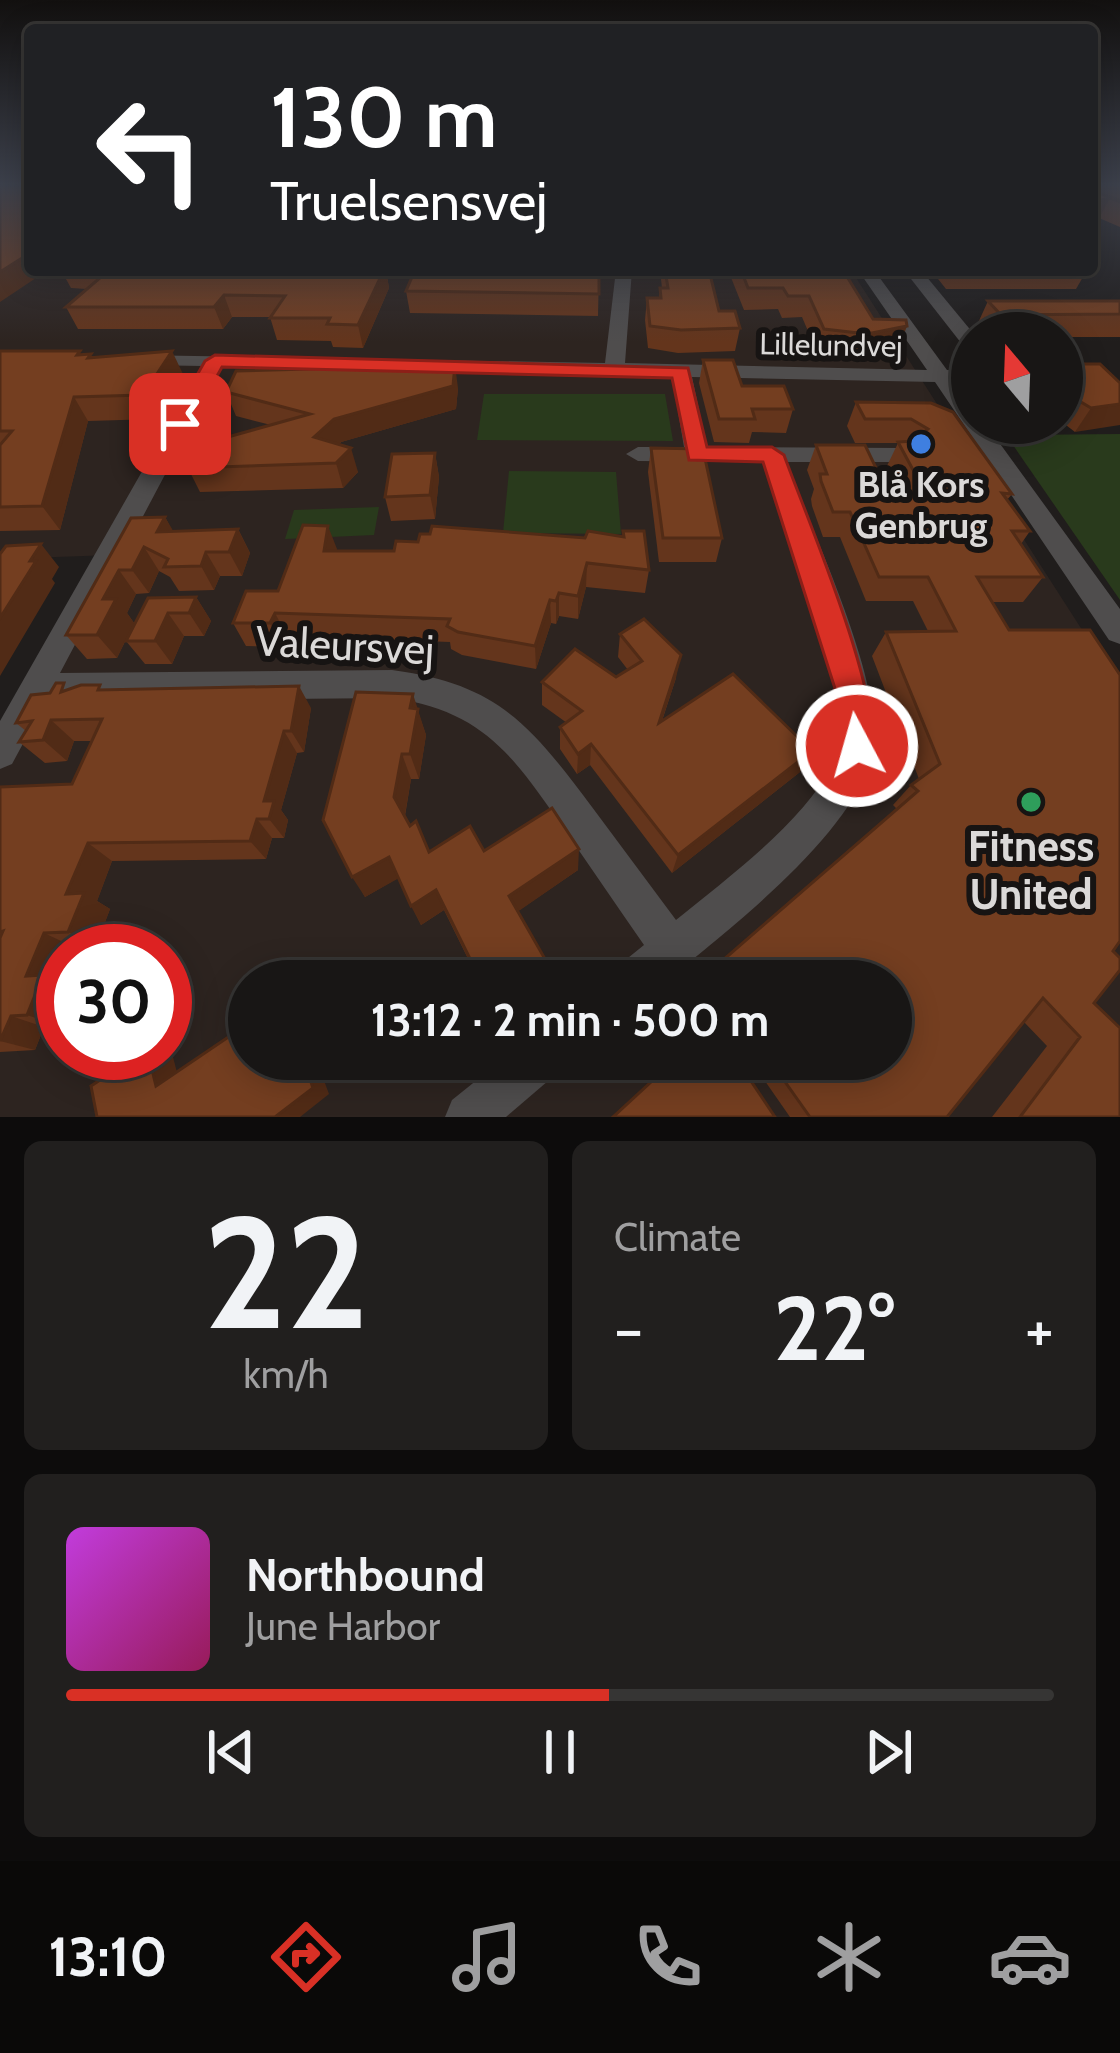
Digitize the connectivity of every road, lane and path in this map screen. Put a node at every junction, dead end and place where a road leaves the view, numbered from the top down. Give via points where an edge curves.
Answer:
1 (623, 276) edge
2 (871, 276) edge
3 (917, 276) edge
4 (951, 318) edge
5 (122, 358) edge
6 (215, 361) junction
7 (614, 370) junction
8 (681, 372) junction
9 (941, 376) junction
10 (951, 376) edge
11 (951, 390) edge
12 (988, 444) edge
13 (638, 454) dead end
14 (697, 454) junction
15 (772, 455) junction
16 (900, 455) edge
17 (1120, 632) edge
18 (37, 687) junction
19 (0, 753) edge
20 (672, 950) junction
21 (659, 960) edge
22 (514, 1080) edge
23 (469, 1117) edge

1 - 7 street
2 - 9 street
3 - 4 street
5 - 6 street, Lillelundvej
6 - 7 street, Lillelundvej
6 - 18 street
7 - 8 street, Lillelundvej
8 - 9 street, Lillelundvej
8 - 14 street
9 - 10 street, Lillelundvej
9 - 11 street
12 - 17 street
13 - 14 street
14 - 15 street
15 - 16 street
15 - 20 street via 854,698 857,746 840,791 808,828
18 - 19 street
18 - 20 street, Valeursvej via 392,683 467,700 528,749
20 - 21 street
22 - 23 street

